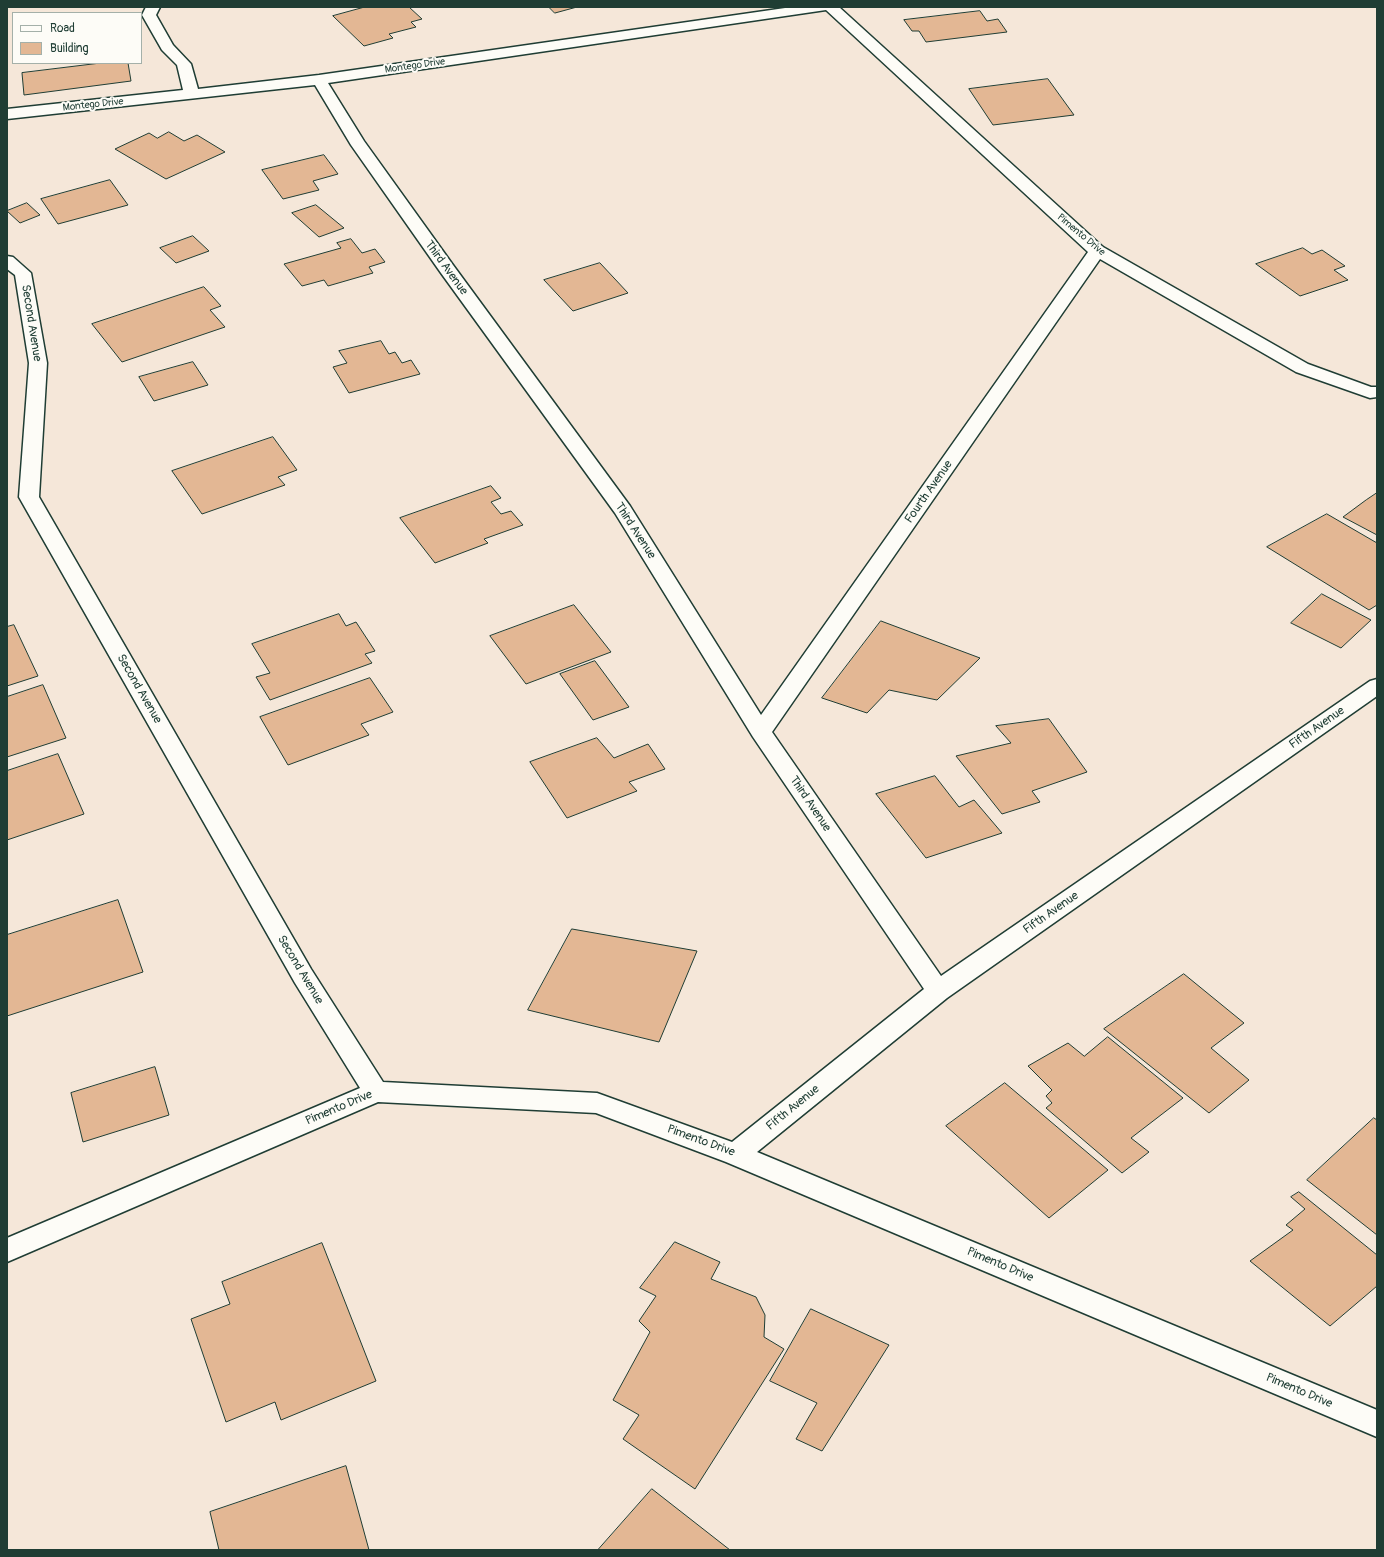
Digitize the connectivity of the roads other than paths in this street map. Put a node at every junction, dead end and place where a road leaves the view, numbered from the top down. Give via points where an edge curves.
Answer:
1 (153, 7) edge
2 (822, 7) edge
3 (831, 7) edge
4 (318, 80) junction
5 (192, 94) junction
6 (7, 114) edge
7 (1097, 251) junction
8 (7, 261) edge
9 (1377, 392) edge
10 (1377, 686) edge
11 (761, 732) junction
12 (938, 991) junction
13 (376, 1092) junction
14 (736, 1154) junction
15 (7, 1250) edge
16 (1377, 1424) edge

1 - 5 street via 149,15 167,46 184,64
2 - 4 street, Montego Drive
3 - 7 street, Pimento Drive
4 - 5 street, Montego Drive
4 - 11 street, Third Avenue via 361,149 623,510
5 - 6 street, Montego Drive
7 - 9 street, Pimento Drive via 1302,368 1370,393
7 - 11 street, Fourth Avenue
8 - 13 street, Second Avenue via 23,273 38,363 30,497 303,976
10 - 12 street, Fifth Avenue
11 - 12 street, Third Avenue
12 - 14 street, Fifth Avenue
13 - 14 street, Pimento Drive via 596,1103
13 - 15 street, Pimento Drive
14 - 16 street, Pimento Drive

